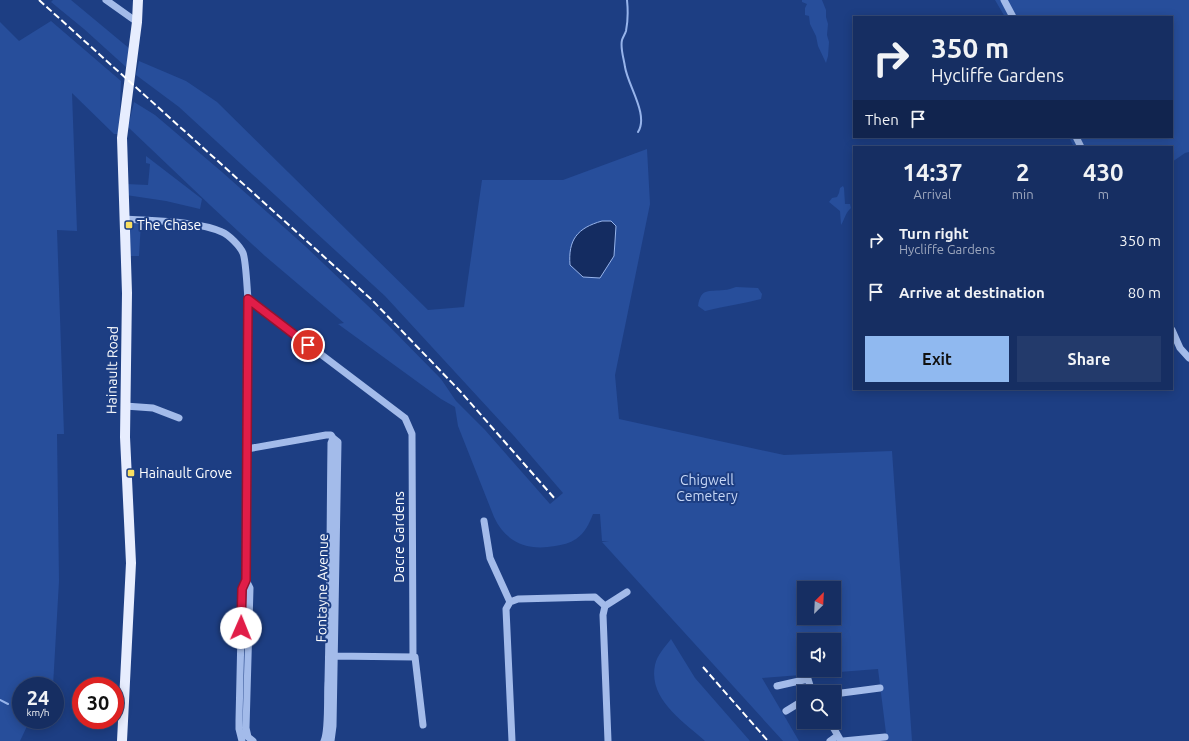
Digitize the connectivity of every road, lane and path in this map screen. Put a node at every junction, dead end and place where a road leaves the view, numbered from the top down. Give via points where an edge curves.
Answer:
1 (106, 0) edge
2 (138, 0) edge
3 (1004, 0) edge
4 (1012, 16) edge
5 (137, 22) junction
6 (125, 219) junction
7 (248, 299) junction
8 (1173, 332) edge
9 (1189, 358) edge
10 (125, 406) junction
11 (178, 418) dead end
12 (247, 449) junction
13 (484, 521) dead end
14 (627, 592) dead end
15 (510, 602) junction
16 (605, 606) junction
17 (331, 656) junction
18 (414, 657) junction
19 (808, 679) joint
20 (810, 685) edge
21 (777, 686) dead end
22 (880, 688) dead end
23 (841, 693) edge
24 (797, 704) edge
25 (786, 711) dead end
26 (242, 720) junction
27 (330, 725) junction
28 (423, 725) dead end
29 (834, 729) edge
30 (886, 737) dead end
31 (840, 739) edge
32 (122, 741) edge
33 (242, 741) edge
34 (253, 741) edge
35 (324, 741) edge
36 (331, 741) edge
37 (512, 741) edge
38 (608, 741) edge
39 (830, 741) edge

1 - 5 street
2 - 5 main road, Hainault Road
3 - 4 street
5 - 6 main road, Hainault Road via 122,138
6 - 7 street via 201,226 222,232 234,241 243,254
6 - 10 main road, Hainault Road
7 - 12 street
7 - 18 street, Dacre Gardens via 404,418 412,434
8 - 9 street via 1180,348
10 - 11 street via 153,408
10 - 32 main road, Hainault Road via 131,563
12 - 17 street, Fontayne Avenue via 326,435 331,435 334,441
12 - 26 street via 246,580 250,588
13 - 15 street via 490,558
14 - 16 street
15 - 16 street via 518,599 595,597
15 - 37 street via 506,609
16 - 38 street via 602,614
17 - 18 street
17 - 27 street, Fontayne Avenue
18 - 28 street, Dacre Gardens
19 - 20 street
19 - 21 street
22 - 23 street
24 - 25 street
26 - 33 street via 239,729
26 - 34 street via 248,737
27 - 35 street, Fontayne Avenue
27 - 36 street, Fontayne Avenue
29 - 31 street
30 - 31 street
31 - 39 street

